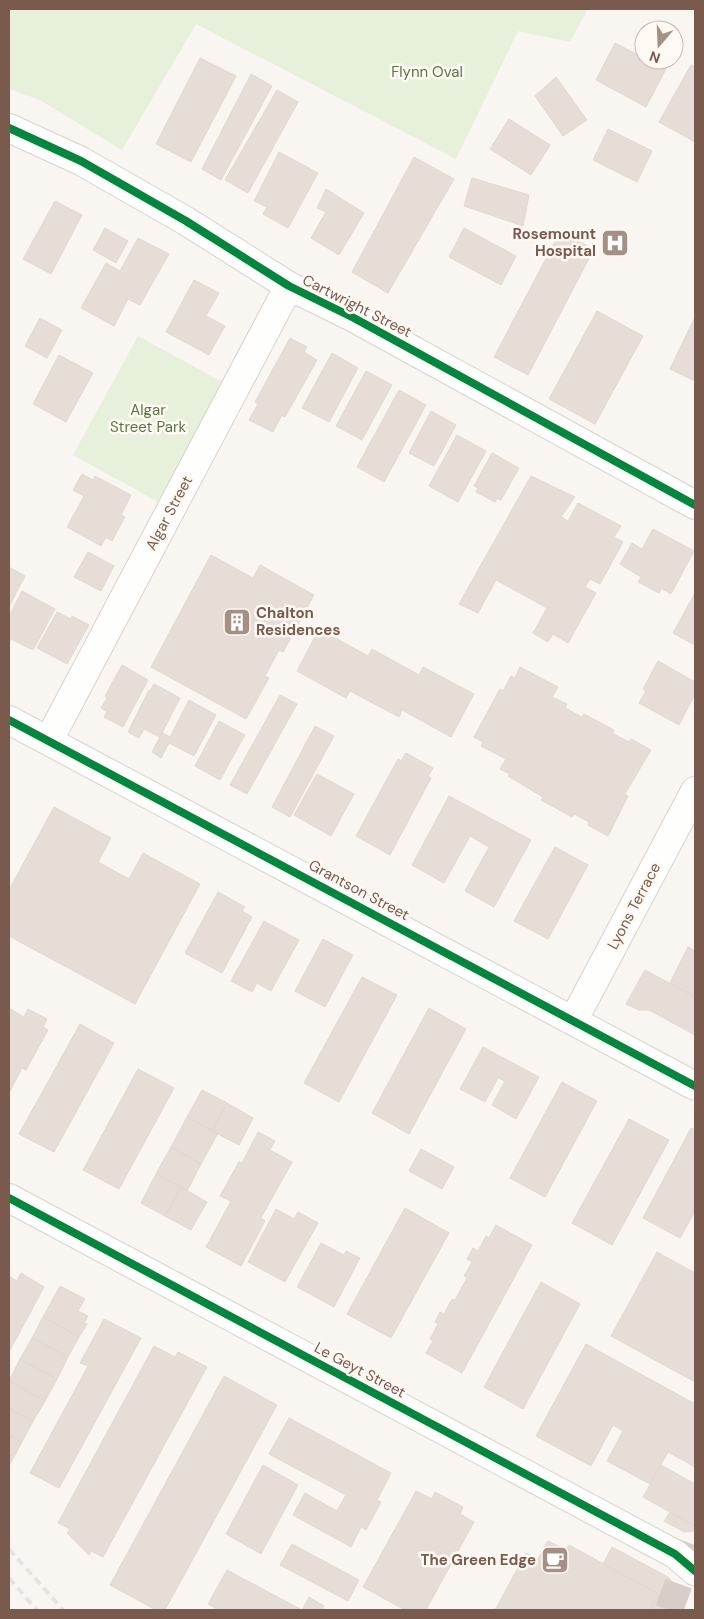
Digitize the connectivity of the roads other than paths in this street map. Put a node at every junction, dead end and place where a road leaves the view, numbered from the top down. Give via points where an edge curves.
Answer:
1 (9, 128) edge
2 (289, 286) junction
3 (695, 505) edge
4 (9, 720) edge
5 (49, 740) junction
6 (695, 791) edge
7 (573, 1021) junction
8 (695, 1086) edge
9 (9, 1198) edge
10 (695, 1571) edge

1 - 2 street, Cartwright Street via 97,170
2 - 3 street, Cartwright Street via 354,318
2 - 5 street, Algar Street
4 - 5 street, Grantson Street
5 - 7 street, Grantson Street
6 - 7 street, Lyons Terrace
7 - 8 street, Grantson Street
9 - 10 street, Le Geyt Street via 675,1554

